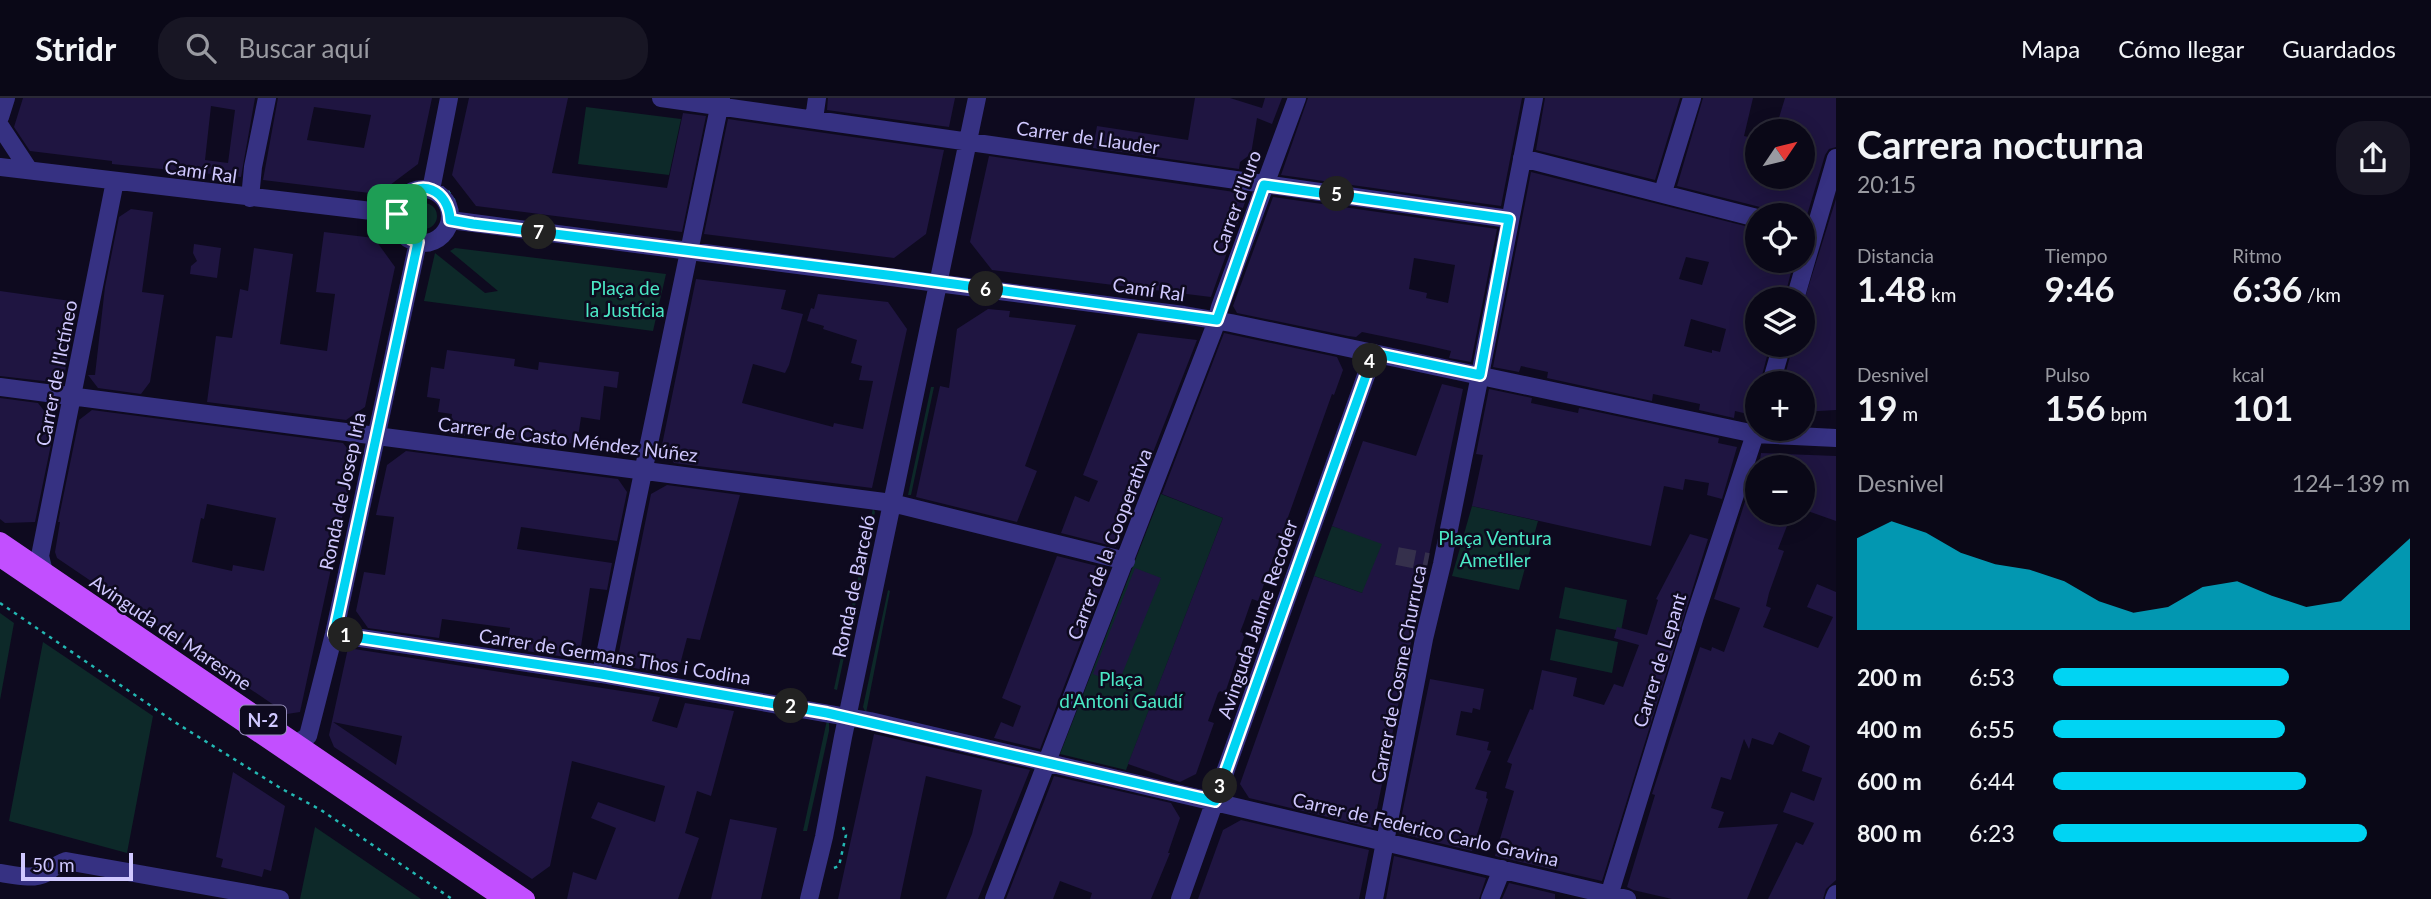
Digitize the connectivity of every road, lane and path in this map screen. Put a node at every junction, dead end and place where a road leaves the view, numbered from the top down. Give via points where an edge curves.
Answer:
1 (6, 98) edge
2 (267, 98) edge
3 (449, 98) edge
4 (661, 98) edge
5 (817, 98) edge
6 (977, 98) edge
7 (1297, 98) edge
8 (1534, 98) edge
9 (1692, 98) edge
10 (720, 102) edge
11 (0, 117) edge
12 (814, 119) junction
13 (0, 126) edge
14 (968, 142) junction
15 (1522, 158) junction
16 (1836, 158) edge
17 (0, 167) edge
18 (29, 170) junction
19 (115, 181) junction
20 (1264, 185) junction
21 (431, 186) junction
22 (1662, 192) junction
23 (250, 198) junction
24 (394, 208) junction
25 (454, 214) junction
26 (1815, 214) edge
27 (1745, 215) edge
28 (1509, 219) junction
29 (418, 242) junction
30 (689, 252) junction
31 (938, 282) junction
32 (1217, 320) junction
33 (1374, 353) junction
34 (1480, 375) junction
35 (0, 387) edge
36 (74, 396) junction
37 (1745, 429) edge
38 (375, 435) junction
39 (1815, 436) edge
40 (1836, 438) edge
41 (1753, 441) edge
42 (645, 470) junction
43 (892, 503) junction
44 (0, 541) edge
45 (0, 558) edge
46 (1126, 561) junction
47 (44, 572) junction
48 (0, 603) edge
49 (334, 634) junction
50 (601, 674) junction
51 (847, 716) junction
52 (297, 743) junction
53 (1046, 764) junction
54 (1215, 801) junction
55 (1386, 842) junction
56 (1502, 869) junction
57 (0, 873) edge
58 (1615, 898) edge
59 (280, 899) edge
60 (452, 899) edge
61 (503, 899) edge
62 (526, 899) edge
63 (809, 899) edge
64 (994, 899) edge
65 (1180, 899) edge
66 (1374, 899) edge
67 (1490, 899) edge

1 - 11 street
2 - 23 street
3 - 21 street
4 - 10 street, Carrer de Llauder
5 - 12 street
6 - 14 street, Ronda de Barceló
7 - 20 street, Carrer d'Iluro
8 - 15 street, Carrer de Cosme Churruca
9 - 22 street
10 - 12 street, Carrer de Llauder
10 - 30 street
12 - 14 street, Carrer de Llauder
13 - 18 street
14 - 20 street, Carrer de Llauder
14 - 31 street, Ronda de Barceló
15 - 22 street
15 - 28 street, Carrer de Cosme Churruca
16 - 26 street
17 - 18 street, Camí Ral
18 - 19 street, Camí Ral
19 - 23 street, Camí Ral
19 - 36 street, Carrer de l'Ictíneo
20 - 28 street, Carrer de Llauder
20 - 32 street, Carrer d'Iluro
21 - 24 street via 408,193
21 - 24 path via 409,187
21 - 25 street
21 - 25 path via 452,196
22 - 27 street
23 - 24 street, Camí Ral
24 - 29 street via 402,232
25 - 29 street via 439,238
25 - 30 street, Camí Ral
28 - 34 street, Carrer de Cosme Churruca
29 - 38 street, Ronda de Josep Irla
30 - 31 street, Camí Ral
30 - 42 street
31 - 32 street, Camí Ral
31 - 43 street, Ronda de Barceló
32 - 33 street, Camí Ral
32 - 46 street, Carrer de la Cooperativa
33 - 34 street, Camí Ral
33 - 54 street, Avinguda Jaume Recoder
34 - 37 street, Camí Ral
34 - 55 street, Carrer de Cosme Churruca via 1435,563
35 - 36 street, Carrer de Casto Méndez Núñez
36 - 38 street, Carrer de Casto Méndez Núñez
36 - 47 street, Carrer de l'Ictíneo via 40,556
38 - 42 street, Carrer de Casto Méndez Núñez
38 - 49 street, Ronda de Josep Irla
39 - 40 street, Camí Ral
41 - 58 street, Carrer de Lepant via 1695,616
42 - 43 street, Carrer de Casto Méndez Núñez
42 - 50 street
43 - 46 street, Carrer de Casto Méndez Núñez
43 - 51 street, Ronda de Barceló
44 - 47 main road, Avinguda del Maresme / N-2
45 - 61 main road, Avinguda del Maresme / N-2
46 - 53 street, Carrer de la Cooperativa
47 - 52 main road, Avinguda del Maresme / N-2
48 - 60 path via 173,721 321,810
49 - 50 street, Carrer de Germans Thos i Codina
49 - 52 street, Ronda de Josep Irla via 308,736
50 - 51 street, Carrer de Germans Thos i Codina
51 - 53 street, Carrer de Germans Thos i Codina
51 - 63 street, Ronda de Barceló
52 - 62 main road, Avinguda del Maresme / N-2
53 - 54 street, Carrer de Germans Thos i Codina
53 - 64 street, Carrer de la Cooperativa
54 - 55 street, Carrer de Federico Carlo Gravina
54 - 65 street, Avinguda Jaume Recoder
55 - 56 street, Carrer de Federico Carlo Gravina
55 - 66 street, Carrer de Cosme Churruca
56 - 58 street, Carrer de Federico Carlo Gravina
56 - 67 street
57 - 59 street via 44,874 66,861

